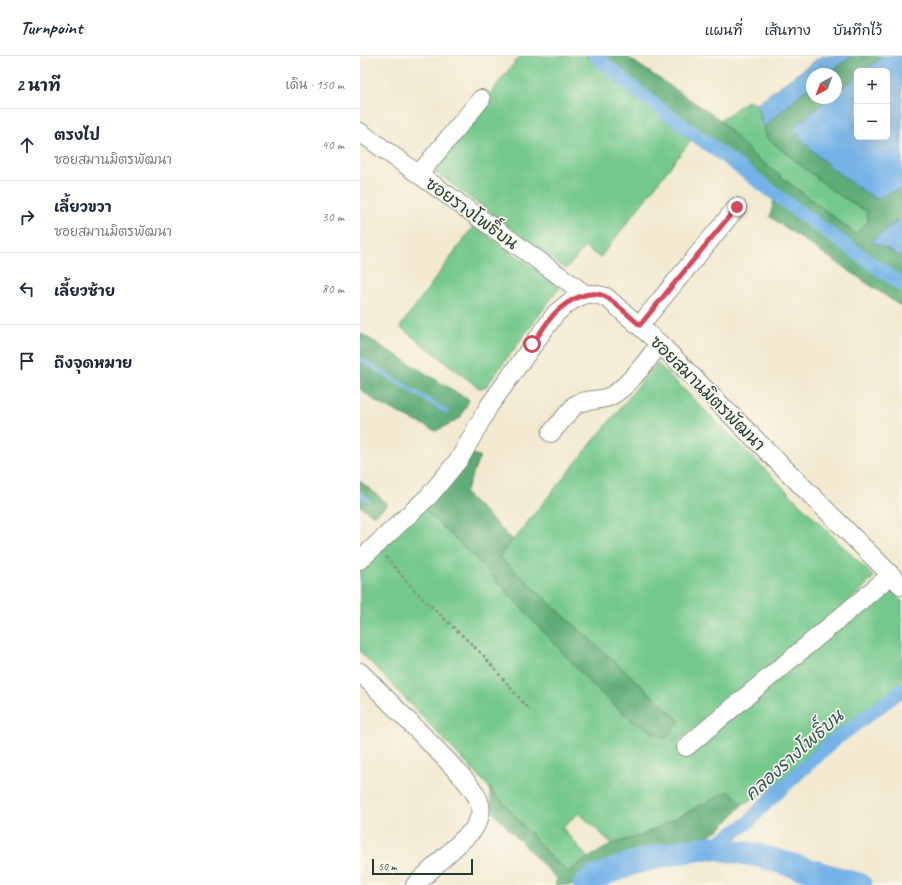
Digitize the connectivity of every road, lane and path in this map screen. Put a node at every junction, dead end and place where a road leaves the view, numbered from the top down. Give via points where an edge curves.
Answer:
1 (480, 99) dead end
2 (360, 132) edge
3 (418, 174) junction
4 (737, 207) dead end
5 (585, 294) junction
6 (640, 325) junction
7 (660, 344) junction
8 (551, 433) dead end
9 (376, 545) junction
10 (360, 560) edge
11 (897, 581) edge
12 (360, 672) edge
13 (530, 711) dead end
14 (686, 747) dead end
15 (415, 885) edge

1 - 3 street
2 - 3 street, ซอยรางโพธิ์บน
3 - 5 street, ซอยรางโพธิ์บน
4 - 6 street
5 - 6 street, ซอยสมานมิตรพัฒนา via 606,297
5 - 9 street via 556,312 490,406 460,458 429,496
6 - 7 street, ซอยสมานมิตรพัฒนา
7 - 8 street via 629,381 617,391 606,398 575,405
7 - 11 street, ซอยสมานมิตรพัฒนา
9 - 10 street
9 - 13 path via 417,593 483,655
11 - 14 street
12 - 15 street via 452,766 475,793 479,802 481,813 473,830

